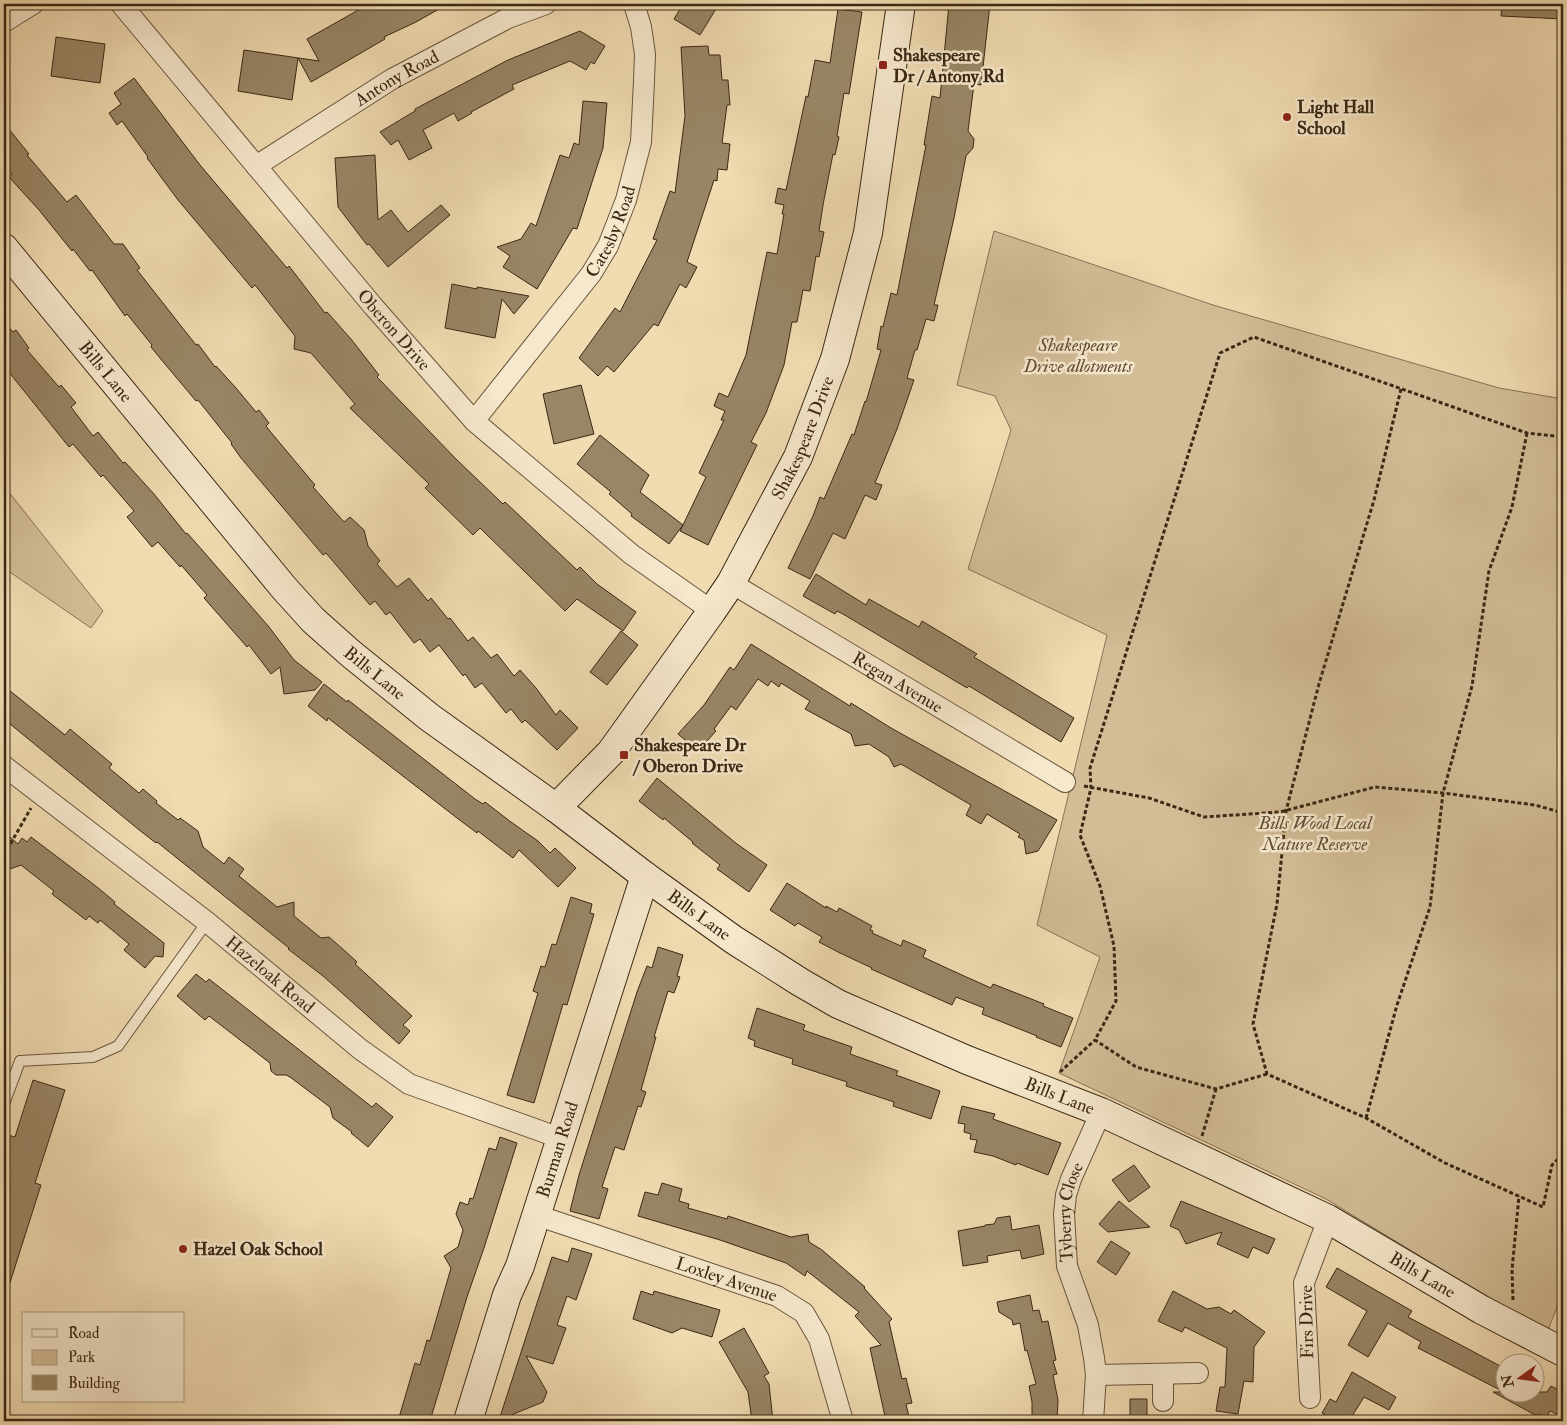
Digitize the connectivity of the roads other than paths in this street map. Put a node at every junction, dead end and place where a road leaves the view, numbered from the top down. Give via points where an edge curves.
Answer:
1 (33, 4) edge
2 (121, 4) edge
3 (546, 4) edge
4 (634, 4) edge
5 (901, 4) edge
6 (4, 22) edge
7 (256, 166) junction
8 (4, 248) edge
9 (474, 421) junction
10 (731, 583) junction
11 (712, 611) junction
12 (4, 766) edge
13 (1065, 782) road end
14 (556, 808) junction
15 (645, 876) junction
16 (207, 922) junction
17 (4, 1104) edge
18 (1101, 1112) junction
19 (560, 1138) junction
20 (536, 1215) junction
21 (1328, 1219) junction
22 (1563, 1352) edge
23 (1198, 1373) dead end
24 (1163, 1374) junction
25 (1096, 1375) junction
26 (1310, 1398) dead end
27 (1163, 1401) dead end
28 (468, 1421) edge
29 (843, 1421) edge
30 (1092, 1421) edge

1 - 6 street
2 - 7 street, Oberon Drive
3 - 7 street, Antony Road via 508,18 392,79
4 - 9 street, Catesby Road via 642,27 644,81 641,142 626,200 608,246 591,274
5 - 10 street, Shakespeare Drive via 868,233 834,359 798,457
7 - 9 street, Oberon Drive
8 - 14 street, Bills Lane via 313,620 414,705
9 - 11 street, Oberon Drive via 631,554
10 - 11 street, Shakespeare Drive
10 - 13 street, Regan Avenue
11 - 14 street, Shakespeare Drive via 611,752
12 - 16 street, Hazeloak Road
14 - 15 street, Bills Lane
15 - 18 street, Bills Lane via 734,940 838,1004 967,1060
15 - 19 street, Burman Road
16 - 17 lane via 118,1046 93,1057 20,1061
16 - 19 street, Hazeloak Road via 360,1048 409,1084
18 - 21 street, Bills Lane
18 - 25 street, Tyberry Close via 1066,1195 1064,1214 1068,1266 1088,1325
19 - 20 street, Burman Road
20 - 28 street, Burman Road
20 - 29 street, Loxley Avenue via 777,1296 804,1313 819,1339
21 - 22 street, Bills Lane via 1473,1305
21 - 26 street, Firs Drive via 1304,1283
23 - 24 street
24 - 25 street
24 - 27 street
25 - 30 street, Tyberry Close

